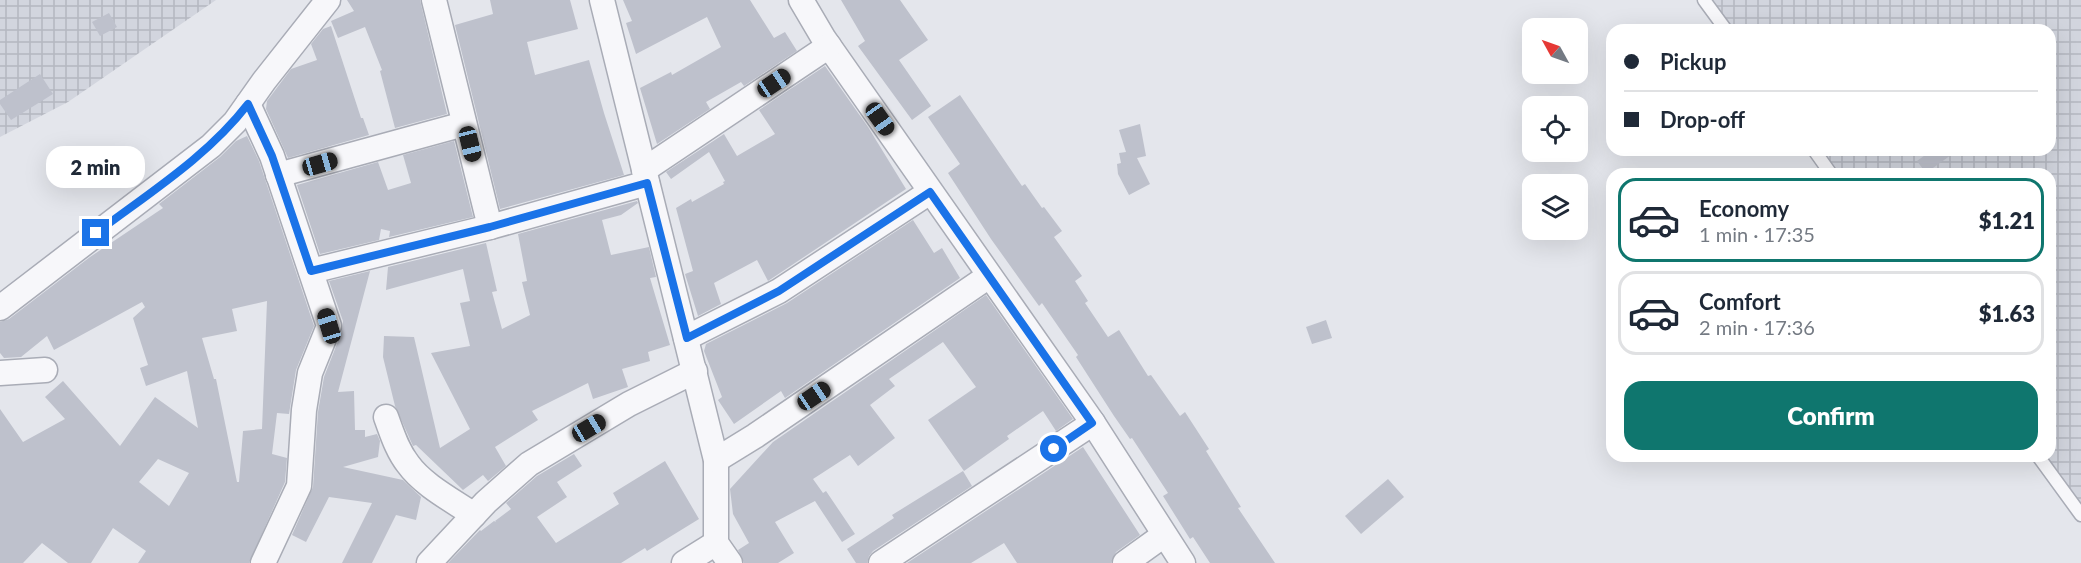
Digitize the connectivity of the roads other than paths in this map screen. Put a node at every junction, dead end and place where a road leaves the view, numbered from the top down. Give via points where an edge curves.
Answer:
1 (328, 0) edge
2 (434, 0) edge
3 (602, 0) edge
4 (801, 0) edge
5 (1704, 0) edge
6 (1722, 24) edge
7 (830, 46) junction
8 (248, 104) junction
9 (464, 124) junction
10 (278, 175) junction
11 (645, 177) junction
12 (930, 192) junction
13 (490, 227) junction
14 (311, 271) junction
15 (989, 276) junction
16 (0, 308) edge
17 (687, 338) junction
18 (45, 370) dead end
19 (695, 371) junction
20 (0, 373) edge
21 (386, 417) dead end
22 (1092, 423) junction
23 (716, 460) junction
24 (2042, 462) edge
25 (474, 515) junction
26 (2081, 515) edge
27 (1164, 535) junction
28 (716, 543) junction
29 (263, 563) edge
30 (429, 563) edge
31 (684, 563) edge
32 (730, 563) edge
33 (880, 563) edge
34 (1125, 563) edge
35 (1183, 563) edge

1 - 8 street
2 - 9 street
3 - 11 street
4 - 7 street
5 - 6 lane
7 - 11 street
7 - 12 street
8 - 10 street
8 - 16 street via 211,146
9 - 10 street
9 - 13 street
10 - 14 street
11 - 13 street
11 - 17 street
12 - 15 street
12 - 17 street via 779,291
13 - 14 street
14 - 29 street via 329,326 310,373 300,486
15 - 22 street
15 - 23 street
17 - 19 street
18 - 20 street
19 - 23 street
19 - 25 street via 629,404 529,464
21 - 25 street via 408,465 428,484
22 - 27 street
22 - 33 street
23 - 28 street
24 - 26 lane
25 - 30 street
27 - 34 street
27 - 35 street
28 - 31 street
28 - 32 street

